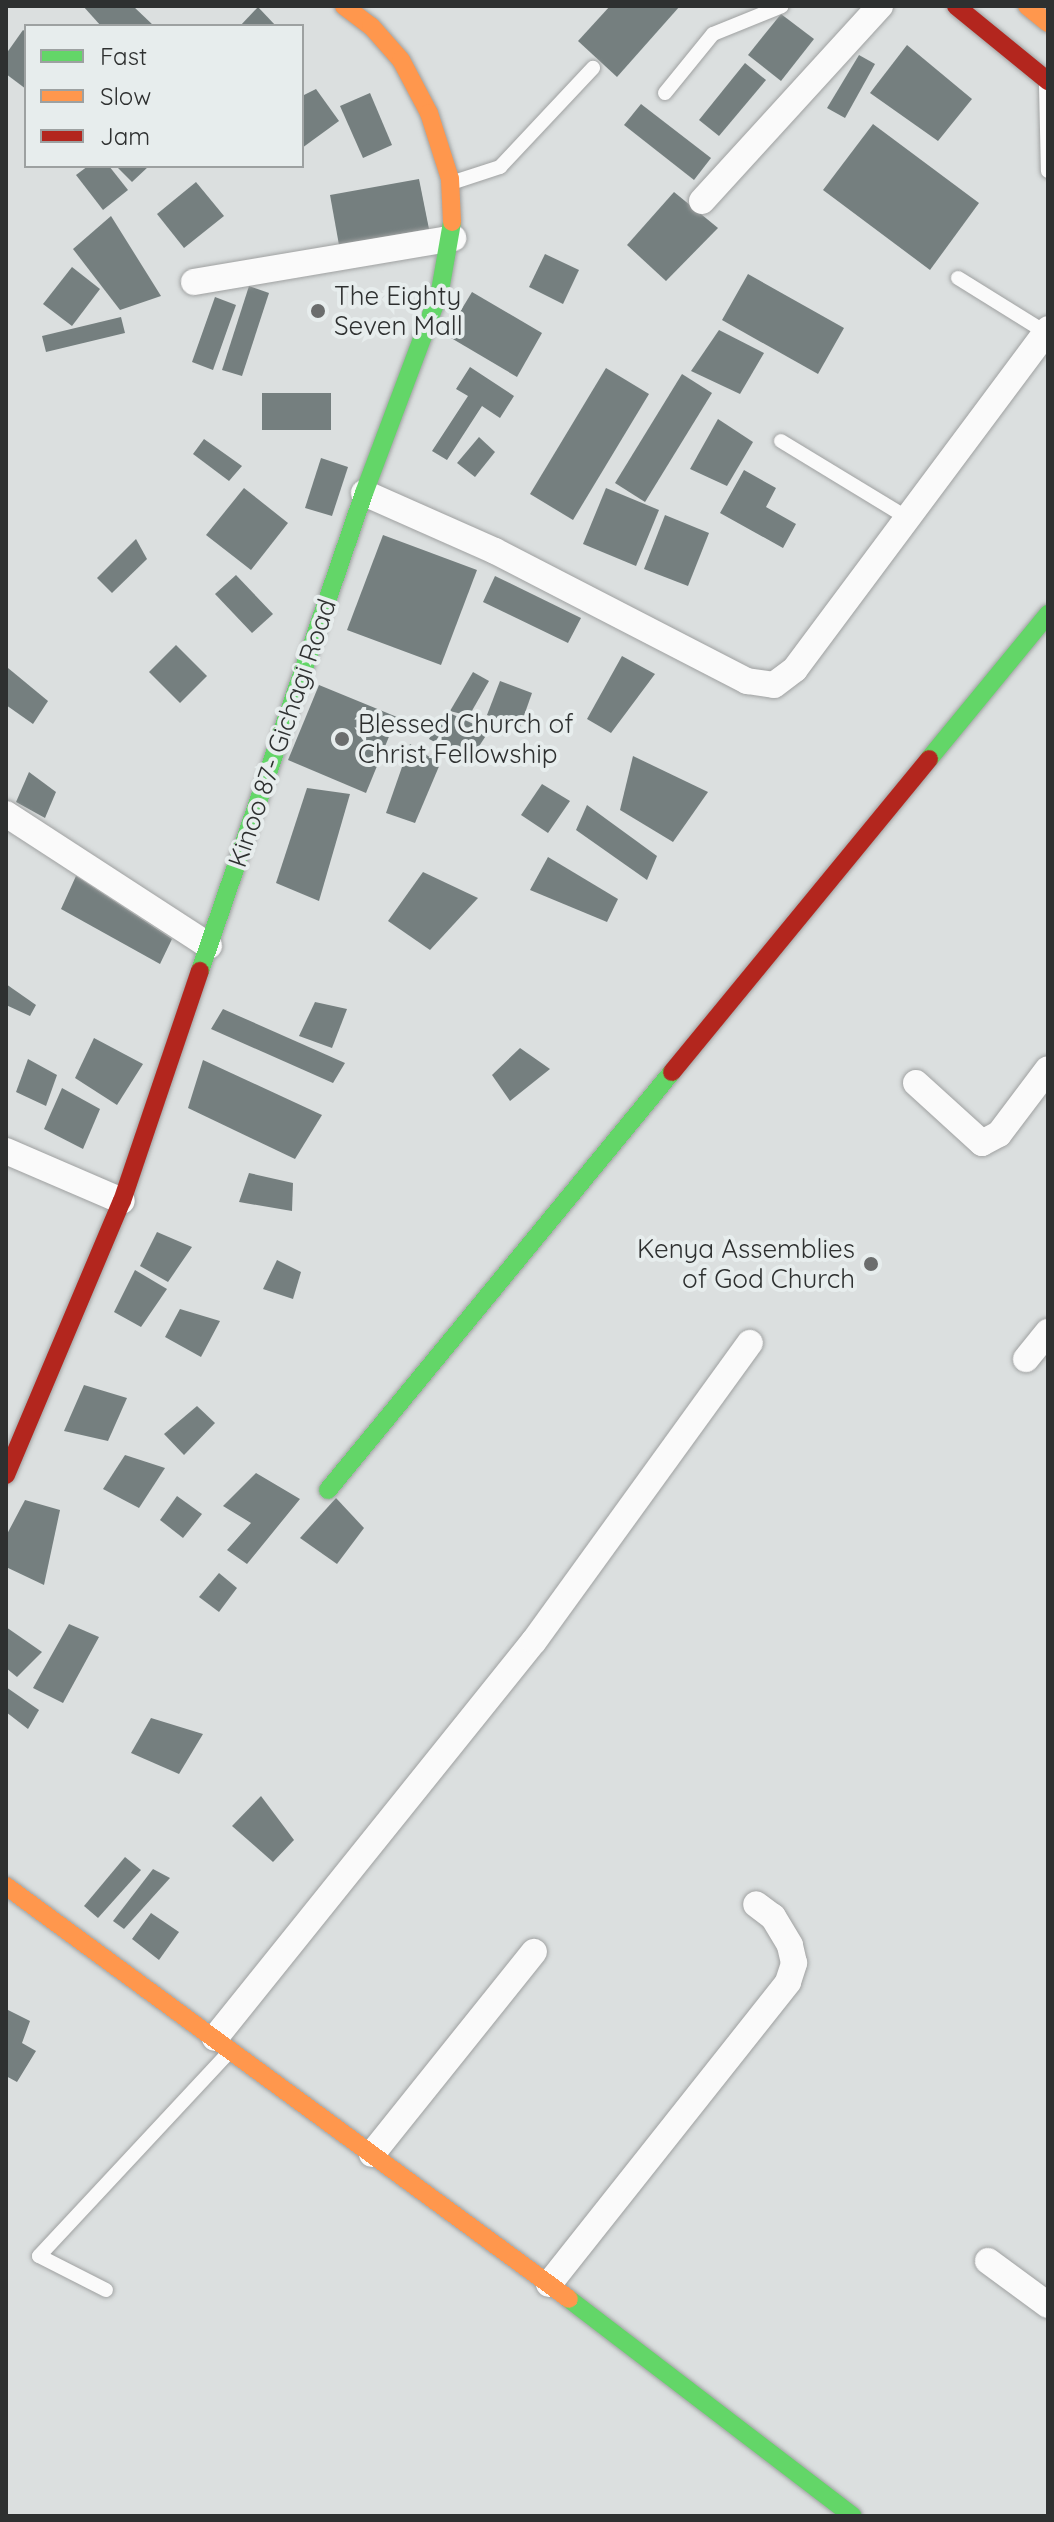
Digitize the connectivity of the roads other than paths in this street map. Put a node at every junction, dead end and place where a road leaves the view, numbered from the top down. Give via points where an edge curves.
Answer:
1 (344, 6) edge
2 (782, 6) edge
3 (880, 6) edge
4 (956, 6) edge
5 (1027, 6) edge
6 (378, 16) edge
7 (1048, 23) edge
8 (593, 68) dead end
9 (1047, 80) edge
10 (665, 93) dead end
11 (1048, 171) edge
12 (450, 183) junction
13 (702, 201) dead end
14 (453, 238) junction
15 (958, 278) dead end
16 (194, 282) dead end
17 (1047, 330) edge
18 (781, 441) dead end
19 (364, 493) junction
20 (906, 517) junction
21 (1048, 614) edge
22 (6, 814) edge
23 (209, 946) junction
24 (1048, 1069) edge
25 (916, 1083) dead end
26 (6, 1151) edge
27 (122, 1201) junction
28 (1048, 1332) edge
29 (750, 1343) dead end
30 (1026, 1359) dead end
31 (6, 1475) edge
32 (328, 1490) dead end
33 (6, 1886) edge
34 (756, 1904) dead end
35 (534, 1952) dead end
36 (223, 2044) junction
37 (372, 2154) junction
38 (988, 2261) dead end
39 (549, 2284) junction
40 (106, 2290) dead end
41 (1048, 2305) edge
42 (853, 2516) edge

1 - 6 main road, Kinoo 87- Gichagi Road
2 - 10 lane via 713,34
3 - 13 street
4 - 9 main road
5 - 7 main road
6 - 12 main road, Kinoo 87- Gichagi Road via 429,113
8 - 12 lane via 500,167
9 - 11 lane
12 - 14 main road, Kinoo 87- Gichagi Road
14 - 16 street
14 - 19 main road, Kinoo 87- Gichagi Road via 440,291
15 - 17 lane
17 - 20 street
18 - 20 lane
19 - 20 street via 495,551 747,681 774,685 795,669
19 - 23 main road, Kinoo 87- Gichagi Road
21 - 32 main road
22 - 23 street
23 - 27 main road, Kinoo 87- Gichagi Road
24 - 25 street via 999,1134 982,1143
26 - 27 street
27 - 31 main road, Kinoo 87- Gichagi Road
28 - 30 street
29 - 36 street via 534,1641
33 - 36 main road
34 - 39 street via 773,1917 790,1945 794,1963 788,1982
35 - 37 street
36 - 37 main road
36 - 40 lane via 39,2256
37 - 39 main road
38 - 41 street
39 - 42 main road

